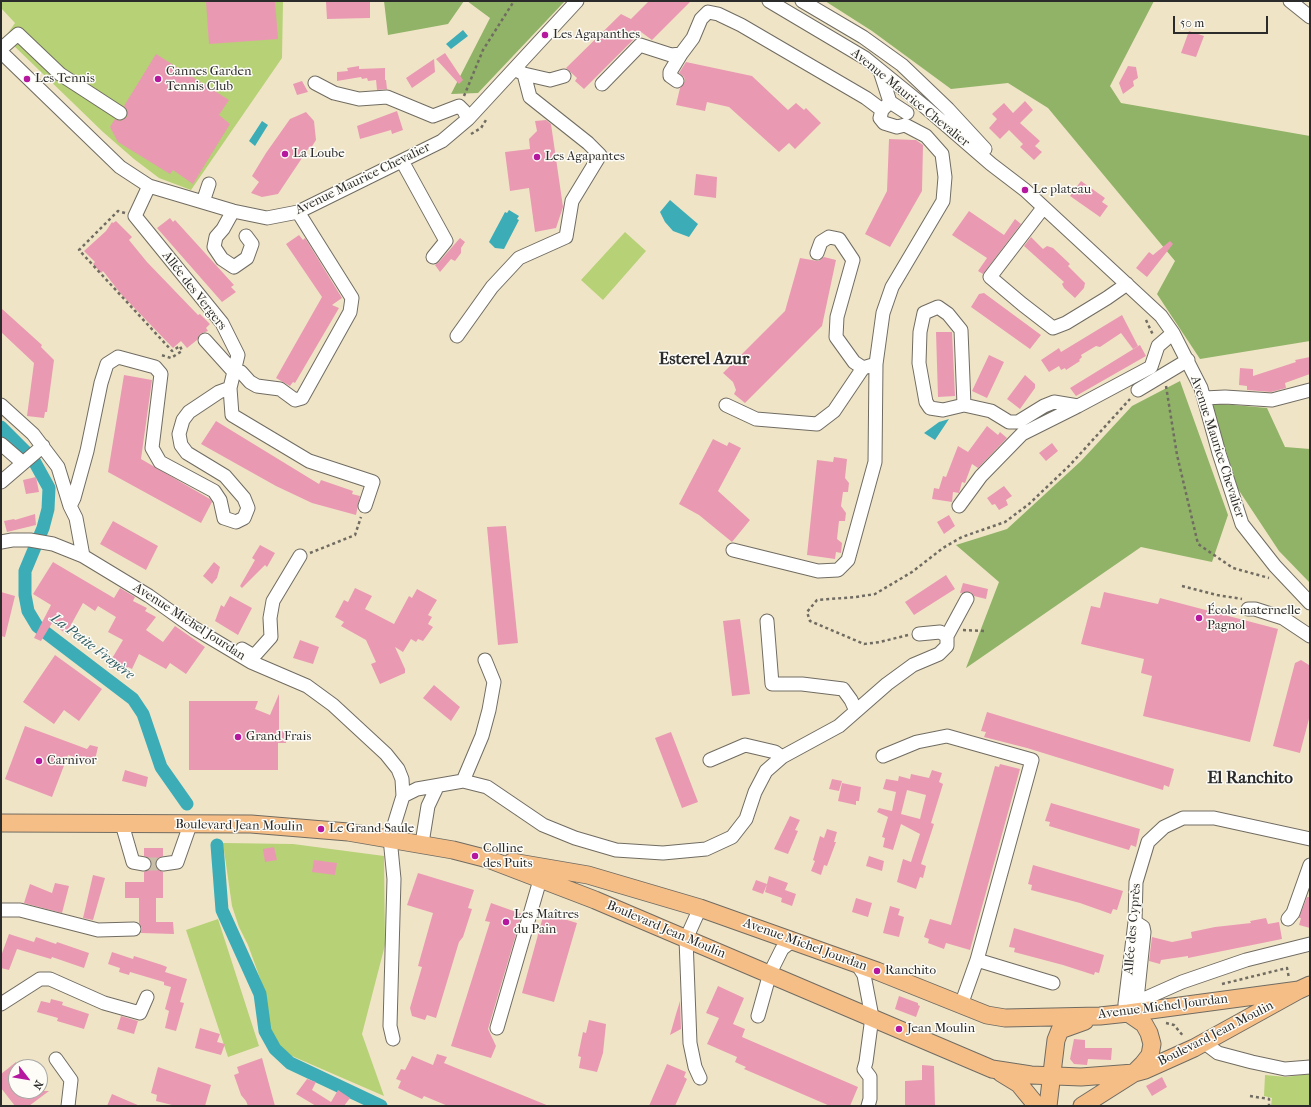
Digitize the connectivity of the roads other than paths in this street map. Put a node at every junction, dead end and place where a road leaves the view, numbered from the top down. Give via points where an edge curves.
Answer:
1 (577, 1) edge
2 (769, 1) edge
3 (802, 1) edge
4 (1290, 1) edge
5 (1310, 17) edge
6 (1, 49) edge
7 (1, 52) edge
8 (681, 54) junction
9 (519, 71) junction
10 (880, 71) junction
11 (564, 76) dead end
12 (677, 82) dead end
13 (315, 83) dead end
14 (602, 84) dead end
15 (886, 106) junction
16 (924, 106) junction
17 (948, 109) junction
18 (120, 112) dead end
19 (468, 119) junction
20 (906, 119) junction
21 (402, 161) junction
22 (1006, 175) junction
23 (209, 184) dead end
24 (149, 186) junction
25 (203, 202) junction
26 (1043, 208) junction
27 (233, 211) junction
28 (298, 212) junction
29 (246, 236) dead end
30 (817, 253) dead end
31 (433, 257) dead end
32 (1127, 284) junction
33 (1173, 333) junction
34 (457, 336) dead end
35 (205, 340) dead end
36 (1188, 360) junction
37 (876, 364) junction
38 (863, 368) junction
39 (233, 371) junction
40 (230, 388) junction
41 (1138, 390) road end
42 (1310, 390) edge
43 (1204, 398) junction
44 (1, 405) edge
45 (726, 405) dead end
46 (964, 405) junction
47 (1078, 406) junction
48 (1, 444) edge
49 (39, 449) junction
50 (24, 462) junction
51 (1, 482) edge
52 (70, 506) junction
53 (365, 506) road end
54 (959, 506) dead end
55 (1, 542) edge
56 (733, 550) dead end
57 (83, 556) junction
58 (300, 556) road end
59 (967, 599) dead end
60 (1310, 603) edge
61 (1252, 609) road end
62 (767, 621) dead end
63 (194, 628) junction
64 (949, 633) junction
65 (919, 634) road end
66 (1310, 636) edge
67 (486, 660) dead end
68 (856, 711) junction
69 (883, 756) dead end
70 (782, 757) junction
71 (710, 760) dead end
72 (463, 782) junction
73 (436, 787) junction
74 (403, 796) junction
75 (1, 823) edge
76 (122, 824) junction
77 (190, 825) junction
78 (390, 838) junction
79 (1310, 839) edge
80 (422, 843) junction
81 (488, 859) junction
82 (144, 864) tunnel mouth
83 (163, 864) tunnel mouth
84 (1310, 865) edge
85 (540, 880) junction
86 (700, 908) junction
87 (1, 910) edge
88 (1288, 919) dead end
89 (134, 929) dead end
90 (686, 939) junction
91 (792, 941) junction
92 (1310, 944) edge
93 (977, 960) junction
94 (857, 964) junction
95 (770, 973) junction
96 (1053, 982) dead end
97 (1299, 985) edge
98 (147, 997) dead end
99 (1, 1004) edge
100 (961, 1005) junction
101 (1133, 1009) junction
102 (758, 1016) dead end
103 (872, 1016) junction
104 (1100, 1016) junction
105 (498, 1028) dead end
106 (393, 1039) dead end
107 (1207, 1041) junction
108 (56, 1059) dead end
109 (1310, 1067) edge
110 (992, 1069) junction
111 (1134, 1073) junction
112 (1051, 1076) junction
113 (700, 1078) dead end
114 (68, 1106) edge
115 (868, 1106) edge
116 (1037, 1106) edge
117 (1048, 1106) edge
118 (1082, 1106) edge

1 - 9 street, Avenue Maurice Chevalier
2 - 10 street, Avenue Maurice Chevalier via 865,58
3 - 17 street, Avenue Maurice Chevalier via 863,37 902,65
4 - 5 street
6 - 18 street via 18,34 60,74
7 - 24 street, Avenue Maurice Chevalier via 120,167
8 - 12 street via 670,72 670,76
8 - 14 street via 671,55 640,45
8 - 15 street via 693,38 701,19 708,12 718,14 742,25 866,98
9 - 11 street via 550,80
9 - 19 street, Avenue Maurice Chevalier
9 - 34 street via 530,97 588,142 600,155 572,201 566,237 519,258 492,287
10 - 15 street
10 - 16 street, Avenue Maurice Chevalier
10 - 17 street via 897,75 934,105
13 - 19 street via 334,93 358,98 387,97 433,116 459,106
15 - 20 street
15 - 20 street via 880,118 884,123 897,127
16 - 20 street
16 - 22 street, Avenue Maurice Chevalier
17 - 22 street, Avenue Maurice Chevalier
19 - 21 street, Avenue Maurice Chevalier via 442,141
20 - 37 street via 942,154 945,177 943,201 892,287 884,313
21 - 28 street, Avenue Maurice Chevalier
21 - 31 street via 446,241
22 - 26 street, Avenue Maurice Chevalier
23 - 25 street
24 - 25 street, Avenue Maurice Chevalier
24 - 39 street, Allée des Vergers via 135,216 222,323 238,355
25 - 27 street, Avenue Maurice Chevalier
26 - 32 street, Avenue Maurice Chevalier
26 - 32 street via 990,277 1053,328 1090,309
27 - 28 street, Avenue Maurice Chevalier via 267,218
27 - 29 street via 216,237 214,247 222,259 234,267 247,258 252,244
28 - 39 street via 352,298 350,312 302,398 295,400 280,389 257,386 241,372
30 - 38 street via 821,242 830,237 838,239 853,260 837,317 836,337 854,362
32 - 33 street, Avenue Maurice Chevalier via 1161,316
33 - 36 street, Avenue Maurice Chevalier
33 - 47 street via 1158,346 1151,367
35 - 39 street
36 - 41 street
36 - 43 street, Avenue Maurice Chevalier
37 - 38 street
37 - 56 street via 875,462 848,560 838,570 818,571
38 - 45 street via 834,411 817,424 756,419
39 - 40 street, Allée des Vergers
40 - 52 street via 219,392 189,412 183,420 179,434 187,453 225,476 244,498 248,508 244,518 236,522 224,518 220,500 214,491 160,462 152,448 161,374 155,367 118,357 107,364 87,451
40 - 53 street, Allée des Vergers via 232,415 309,461 373,482
42 - 43 street via 1272,400
43 - 60 street, Avenue Maurice Chevalier via 1242,524 1275,566
44 - 49 street
46 - 46 street via 961,330 948,314 938,307 924,312 920,332 919,363 926,402 930,408 943,410
46 - 47 street via 991,411 1009,422 1018,422 1054,402
47 - 54 street via 1022,434 981,476
48 - 50 street
49 - 50 street
49 - 52 street via 58,467
50 - 51 street
52 - 57 street via 76,518
55 - 57 street, Avenue Michel Jourdan via 30,540 53,544
57 - 63 street, Avenue Michel Jourdan via 149,596
58 - 63 street via 273,601 270,618 271,637 254,656 208,628
59 - 64 street
61 - 66 street via 1283,618
62 - 68 street via 772,684 802,684 843,689
63 - 74 street, Avenue Michel Jourdan via 251,662 307,686 333,705 386,754 398,769 402,779
64 - 65 street
64 - 68 street via 947,646 939,654 913,665
67 - 72 street via 494,682 489,710 482,736
68 - 70 street via 838,726
69 - 93 street via 917,742 947,736 1032,760
70 - 71 street via 775,752 745,745
70 - 72 street via 766,771 755,792 746,820 732,837 699,850 616,850 543,825 487,787
72 - 73 street
73 - 74 street via 417,789
73 - 80 street via 428,806
74 - 78 street, Avenue Michel Jourdan
75 - 76 main road, Boulevard Jean Moulin
76 - 77 main road, Boulevard Jean Moulin
76 - 82 street via 133,862
77 - 78 main road, Boulevard Jean Moulin via 251,824 299,827
77 - 83 street via 177,862
78 - 80 main road, Boulevard Jean Moulin
78 - 106 street via 394,879 390,1026
79 - 101 street, Allée des Cyprès via 1214,818 1184,818 1164,827 1148,842 1136,882 1135,922 1125,1004
80 - 81 main road, Boulevard Jean Moulin
81 - 85 main road, Boulevard Jean Moulin
81 - 86 main road, Avenue Michel Jourdan via 588,875
84 - 88 street via 1293,913
85 - 90 main road, Boulevard Jean Moulin via 595,900
85 - 105 street
86 - 90 street
86 - 91 main road, Avenue Michel Jourdan
87 - 89 street via 20,910 98,930
90 - 95 main road, Boulevard Jean Moulin
90 - 113 street via 690,1043
91 - 94 main road, Avenue Michel Jourdan
91 - 95 street via 782,949
92 - 101 street via 1246,960 1182,982
93 - 96 street
93 - 100 street
94 - 100 main road, Avenue Michel Jourdan
94 - 103 street via 864,975
95 - 102 street
95 - 103 main road, Boulevard Jean Moulin
97 - 101 main road, Avenue Michel Jourdan
97 - 107 main road, Boulevard Jean Moulin
98 - 99 street via 140,1013 104,1002 50,979 40,979
100 - 104 main road, Avenue Michel Jourdan via 1005,1018
101 - 104 main road, Avenue Michel Jourdan
101 - 111 main road via 1149,1033 1152,1044 1150,1055
103 - 110 main road, Boulevard Jean Moulin
103 - 115 street via 864,1069 870,1077
104 - 112 main road via 1060,1030 1056,1040
107 - 109 street via 1218,1053 1252,1062 1285,1070
107 - 111 main road, Boulevard Jean Moulin
108 - 114 street via 71,1080
110 - 112 main road, Boulevard Jean Moulin
110 - 116 main road via 1019,1084
111 - 112 main road, Boulevard Jean Moulin via 1080,1077
111 - 118 main road
112 - 117 main road

